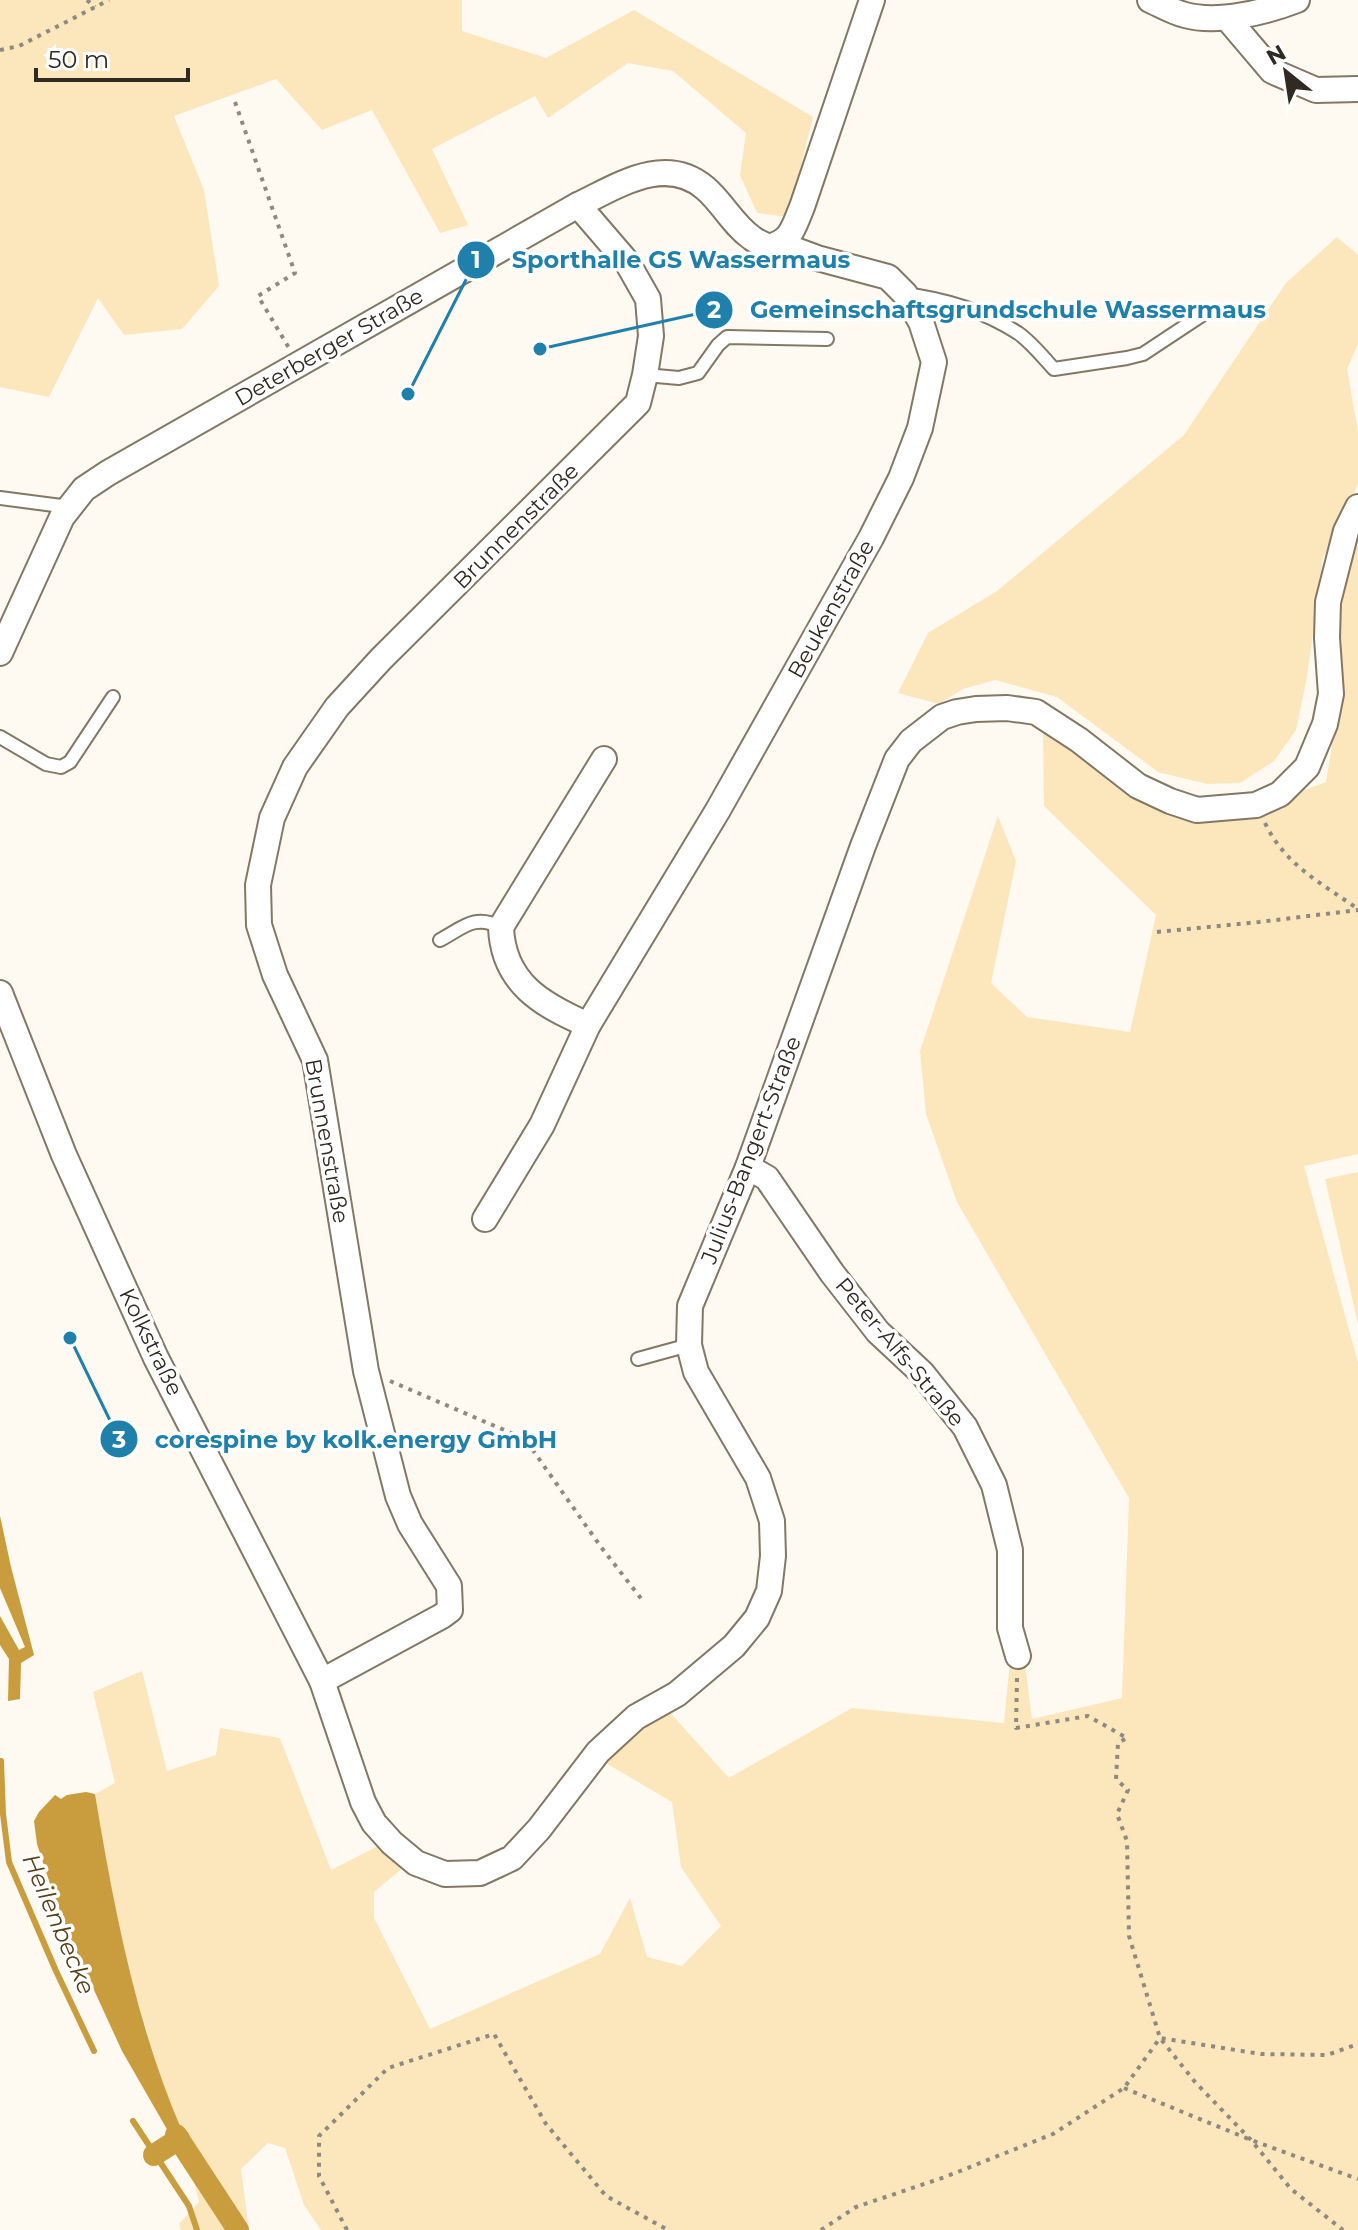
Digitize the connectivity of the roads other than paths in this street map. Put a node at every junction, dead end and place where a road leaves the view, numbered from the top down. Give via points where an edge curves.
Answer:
1 (872, 0) edge
2 (1150, 0) edge
3 (1297, 0) edge
4 (1227, 18) junction
5 (1358, 89) edge
6 (578, 205) junction
7 (779, 244) junction
8 (905, 294) junction
9 (1202, 315) dead end
10 (827, 339) dead end
11 (645, 375) junction
12 (0, 498) edge
13 (69, 507) junction
14 (1358, 507) edge
15 (0, 653) edge
16 (113, 697) dead end
17 (0, 737) edge
18 (604, 759) dead end
19 (501, 927) junction
20 (440, 940) dead end
21 (0, 993) edge
22 (588, 1025) junction
23 (748, 1167) junction
24 (485, 1219) dead end
25 (689, 1345) junction
26 (638, 1359) dead end
27 (1018, 1656) road end
28 (322, 1681) junction

1 - 7 street via 802,207 789,238
2 - 4 street via 1187,16
3 - 4 street
4 - 5 street via 1272,71 1316,90
6 - 7 street, Deterberger Straße via 624,183 656,173 680,173 705,188 751,238 768,247
6 - 11 street, Brunnenstraße via 627,262 648,299 651,336
6 - 13 street, Deterberger Straße via 108,473
7 - 8 street, Beukenstraße via 888,277
8 - 9 lane via 982,314 1020,334 1054,369 1143,354
8 - 22 street, Beukenstraße via 934,362 920,428 901,478 718,810
10 - 11 lane via 727,337 698,373 679,378
11 - 28 street, Brunnenstraße via 638,403 337,707 295,767 272,818 258,885 259,925 275,975 315,1060 366,1371 398,1496 449,1586 450,1610
12 - 13 lane
13 - 15 street, Deterberger Straße
14 - 23 street, Julius-Bangert-Straße via 1346,531 1328,602 1331,694 1325,724 1307,767 1280,794 1256,805 1197,810 1170,801 1138,786 1036,712 957,712 911,741 897,759 863,846
16 - 17 lane via 70,762 61,767
18 - 19 street
19 - 20 lane via 478,920
19 - 22 street via 502,946 526,988 544,1004
21 - 28 street, Kolkstraße via 64,1155 156,1358
22 - 24 street, Beukenstraße via 542,1125
23 - 25 street, Julius-Bangert-Straße via 690,1306
23 - 27 street, Peter-Alfs-Straße via 767,1178 878,1332 922,1373 965,1427 994,1485 1010,1550 1010,1628
25 - 26 lane
25 - 28 street, Julius-Bangert-Straße via 696,1372 758,1478 772,1521 769,1591 757,1618 734,1646 677,1694 636,1717 598,1752 512,1858 480,1873 445,1874 416,1863 392,1843 363,1802

